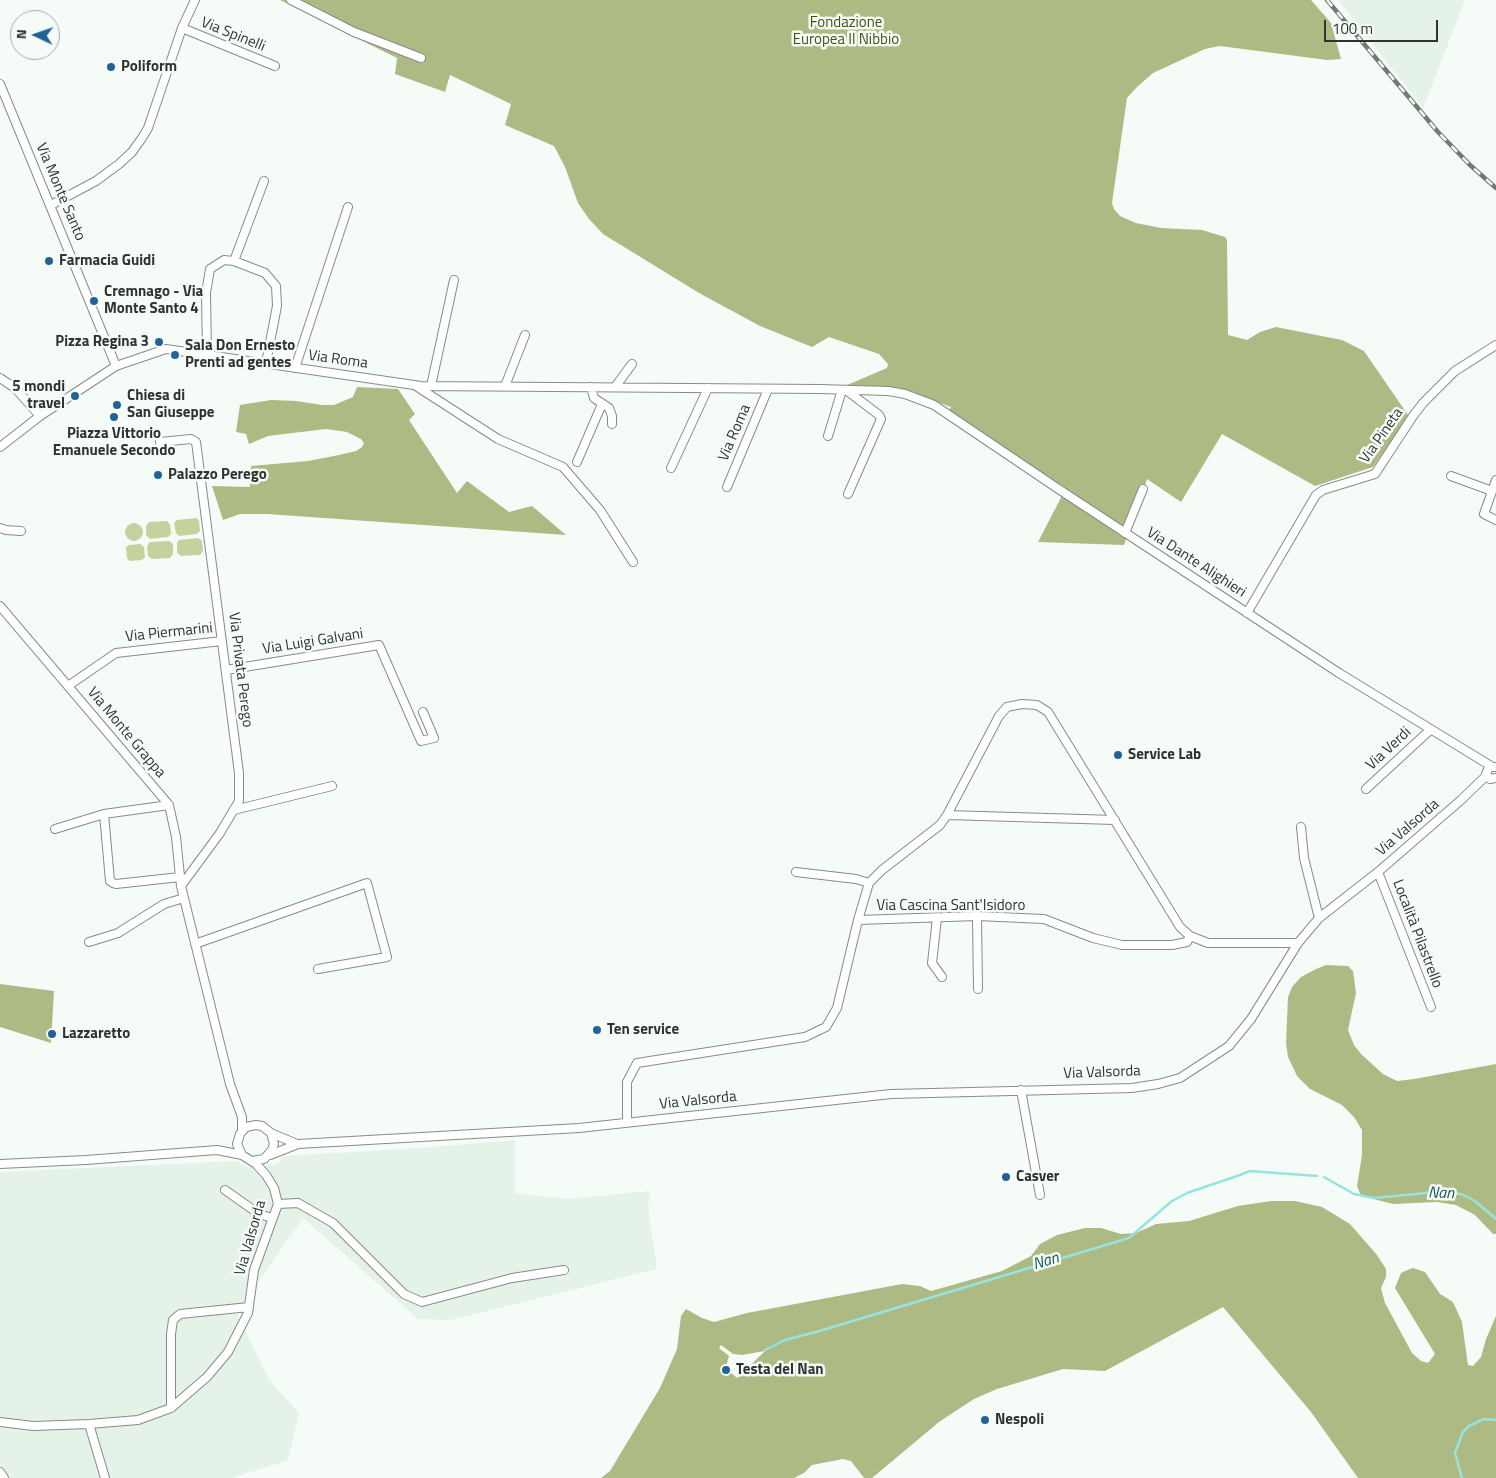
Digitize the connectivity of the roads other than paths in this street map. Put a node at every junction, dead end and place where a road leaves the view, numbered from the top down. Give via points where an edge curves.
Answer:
1 (195, 0) edge
2 (291, 0) edge
3 (182, 28) junction
4 (421, 58) dead end
5 (275, 66) dead end
6 (0, 84) edge
7 (264, 181) dead end
8 (51, 205) junction
9 (348, 207) dead end
10 (234, 260) junction
11 (454, 280) dead end
12 (525, 335) dead end
13 (1496, 345) edge
14 (207, 355) junction
15 (266, 363) junction
16 (632, 364) dead end
17 (116, 366) junction
18 (295, 368) junction
19 (0, 378) edge
20 (414, 385) junction
21 (430, 386) junction
22 (505, 386) junction
23 (592, 387) junction
24 (615, 387) junction
25 (708, 388) junction
26 (768, 389) junction
27 (844, 390) junction
28 (905, 394) joint
29 (602, 404) junction
30 (40, 416) junction
31 (612, 424) dead end
32 (828, 436) dead end
33 (160, 442) dead end
34 (0, 447) edge
35 (577, 462) dead end
36 (671, 468) dead end
37 (1451, 476) dead end
38 (1496, 480) edge
39 (727, 487) dead end
40 (1143, 489) dead end
41 (1492, 491) junction
42 (848, 494) dead end
43 (1496, 520) edge
44 (0, 528) edge
45 (21, 531) dead end
46 (1126, 533) junction
47 (633, 562) dead end
48 (0, 606) edge
49 (1247, 613) junction
50 (222, 641) junction
51 (226, 670) junction
52 (68, 686) junction
53 (423, 712) dead end
54 (1430, 730) junction
55 (1492, 771) edge
56 (332, 786) dead end
57 (1366, 789) dead end
58 (169, 805) junction
59 (234, 810) junction
60 (104, 814) junction
61 (947, 815) junction
62 (1115, 820) junction
63 (1301, 827) dead end
64 (56, 829) dead end
65 (796, 872) dead end
66 (1378, 872) junction
67 (180, 877) junction
68 (870, 883) junction
69 (181, 886) junction
70 (184, 898) junction
71 (977, 916) junction
72 (937, 918) junction
73 (1319, 918) junction
74 (858, 920) junction
75 (1190, 936) junction
76 (89, 942) dead end
77 (1298, 943) junction
78 (195, 944) junction
79 (318, 969) dead end
80 (942, 977) dead end
81 (978, 989) dead end
82 (1430, 1007) dead end
83 (1021, 1090) junction
84 (240, 1110) junction
85 (626, 1122) junction
86 (256, 1125) junction
87 (242, 1130) junction
88 (271, 1133) junction
89 (238, 1138) junction
90 (298, 1144) junction
91 (217, 1150) junction
92 (242, 1155) junction
93 (269, 1155) junction
94 (252, 1161) junction
95 (0, 1164) edge
96 (266, 1175) junction
97 (225, 1190) dead end
98 (239, 1190) dead end
99 (1040, 1195) dead end
100 (236, 1199) junction
101 (278, 1204) junction
102 (272, 1218) junction
103 (564, 1270) dead end
104 (249, 1307) junction
105 (171, 1408) junction
106 (0, 1422) edge
107 (89, 1424) junction
108 (0, 1472) edge
109 (4, 1478) edge
110 (105, 1478) edge

1 - 3 street, Via Spinelli
2 - 4 street via 354,32
3 - 5 street, Via Spinelli
3 - 8 street, Via Spinelli via 148,128 132,152 96,181
6 - 8 street, Via Monte Santo
7 - 10 street
8 - 17 street, Via Monte Santo
9 - 18 street
10 - 14 street via 224,260 210,269 206,293
10 - 15 street via 265,273 276,286 277,306
11 - 21 street
12 - 22 street
13 - 49 street, Via Pineta via 1455,371 1423,403 1375,474 1316,495
14 - 15 street, Via Roma
14 - 17 street, Via Roma via 166,349
15 - 18 street, Via Roma
16 - 24 street
17 - 30 street, Via Roma
18 - 20 street, Via Roma
19 - 30 street via 15,388
20 - 21 street, Via Roma
20 - 47 street via 498,439 563,467 600,510
21 - 22 street, Via Roma
22 - 23 street, Via Roma
23 - 24 street, Via Roma
23 - 29 street via 594,398
24 - 25 street, Via Roma
25 - 26 street, Via Roma
25 - 36 street
26 - 27 street, Via Roma
26 - 39 street, Via Roma
27 - 28 street, Via Roma
27 - 32 street
27 - 42 street via 881,419
28 - 46 street, Via Dante Alighieri via 934,405
29 - 31 street via 608,408
29 - 35 street
30 - 34 street, Via Roma
33 - 50 street, Via Privata Perego via 191,439 196,442
37 - 41 street
38 - 41 street
40 - 46 street
41 - 43 street via 1484,514
44 - 45 street
46 - 49 street, Via Dante Alighieri
48 - 52 street, Via Monte Grappa
49 - 54 street, Via Dante Alighieri
50 - 51 street, Via Privata Perego
50 - 52 street, Via Piermarini via 116,653
51 - 53 street, Via Luigi Galvani via 379,645 422,741 434,738
51 - 59 street, Via Privata Perego via 239,773 239,801
52 - 58 street, Via Monte Grappa
54 - 55 street, Via Dante Alighieri
54 - 57 street, Via Verdi
55 - 66 street, Via Valsorda
56 - 59 street
58 - 60 street
58 - 67 street, Via Monte Grappa
59 - 69 street, Via Privata Perego
60 - 64 street
60 - 67 street via 110,881
61 - 62 street
61 - 62 street via 999,716 1007,707 1022,704 1037,705 1048,712
61 - 68 street via 940,825
62 - 75 street via 1180,927
63 - 73 street via 1304,858
65 - 68 street
66 - 73 street, Via Valsorda
66 - 82 street, Località Pilastrello
67 - 69 street, Via Monte Grappa
68 - 74 street
69 - 70 street, Via Monte Grappa
70 - 76 street via 164,904 118,933
70 - 78 street, Via Monte Grappa
71 - 72 street, Via Cascina Sant'Isidoro
71 - 75 street, Via Cascina Sant'Isidoro via 1044,919 1093,938 1122,945 1172,945 1187,942
71 - 81 street
72 - 74 street, Via Cascina Sant'Isidoro
72 - 80 street via 932,963
73 - 77 street, Via Valsorda
74 - 85 street, Via Cascina Sant'Isidoro via 837,1008 826,1027 805,1037 637,1063 627,1082
75 - 77 street via 1208,942
77 - 83 street, Via Valsorda via 1251,1019 1228,1046 1180,1078 1132,1088
78 - 79 street via 367,883 388,956
78 - 84 street, Via Monte Grappa via 231,1089
83 - 85 street, Via Valsorda via 891,1094
83 - 99 street
84 - 86 street, Via Monte Grappa
84 - 87 street, Via Monte Grappa
85 - 90 street, Via Valsorda via 579,1128
86 - 87 street
86 - 88 street
87 - 89 street
88 - 90 street, Via Valsorda
88 - 93 street via 274,1144
89 - 91 street
89 - 92 street
90 - 93 street, Via Valsorda
91 - 92 street
91 - 95 street
92 - 94 street
93 - 94 street
93 - 96 street via 265,1164
94 - 96 street
96 - 101 street, Via Valsorda
97 - 100 street
98 - 100 street
100 - 102 street via 259,1214
101 - 102 street, Via Valsorda
101 - 103 street via 298,1203 333,1223 404,1294 422,1302 512,1278
102 - 104 street, Via Valsorda via 254,1270
104 - 105 street, Via Valsorda via 228,1352 207,1377
104 - 105 street via 180,1314 172,1320
105 - 107 street, Via Valsorda via 138,1420
106 - 107 street, Via Valsorda via 33,1426
107 - 110 street
108 - 109 street

